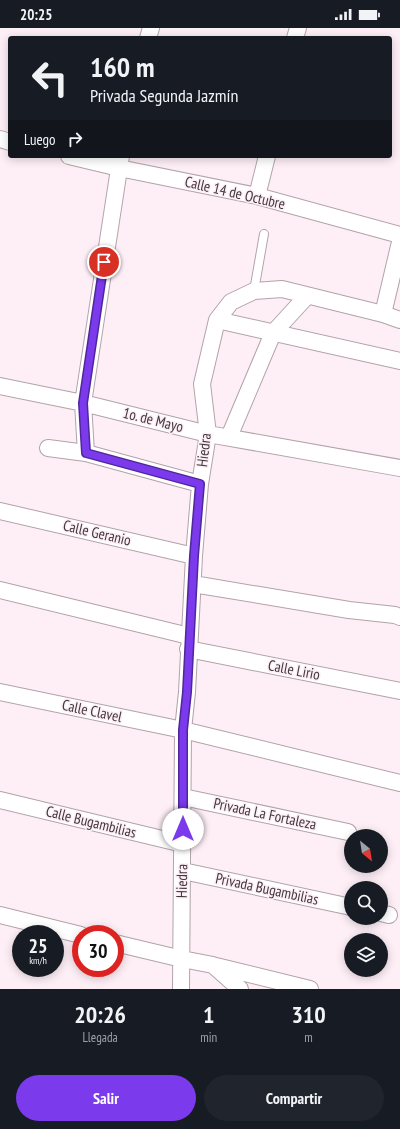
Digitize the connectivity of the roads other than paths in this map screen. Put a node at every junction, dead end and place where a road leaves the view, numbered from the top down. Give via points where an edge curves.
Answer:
1 (86, 158) edge
2 (266, 158) edge
3 (120, 162) edge
4 (257, 196) junction
5 (264, 234) dead end
6 (400, 235) edge
7 (400, 242) edge
8 (397, 268) edge
9 (254, 291) junction
10 (307, 296) junction
11 (383, 314) junction
12 (217, 320) junction
13 (400, 320) edge
14 (273, 333) junction
15 (400, 361) edge
16 (0, 386) edge
17 (83, 403) junction
18 (208, 434) junction
19 (229, 437) junction
20 (48, 448) dead end
21 (86, 453) junction
22 (400, 468) edge
23 (200, 484) junction
24 (0, 511) edge
25 (194, 556) junction
26 (193, 584) junction
27 (0, 590) edge
28 (400, 617) edge
29 (189, 643) junction
30 (400, 691) edge
31 (0, 692) edge
32 (183, 730) junction
33 (400, 782) edge
34 (182, 797) junction
35 (0, 800) edge
36 (344, 831) edge
37 (183, 844) junction
38 (183, 871) junction
39 (344, 906) edge
40 (0, 915) edge
41 (72, 933) edge
42 (124, 945) edge
43 (182, 959) junction
44 (213, 965) junction
45 (181, 989) edge
46 (240, 989) edge
47 (310, 989) edge

1 - 3 street, Calle 14 de Octubre
2 - 4 street
3 - 4 street, Calle 14 de Octubre
3 - 17 street
4 - 6 street, Calle 14 de Octubre
5 - 9 lane
7 - 8 street
8 - 11 street
9 - 10 street via 282,289
9 - 12 street, Hiedra via 231,302
10 - 11 street
10 - 14 street
11 - 13 street
12 - 14 street
12 - 18 street, Hiedra via 202,384
14 - 15 street
14 - 19 street
16 - 17 street, 1o. de Mayo
17 - 18 street, 1o. de Mayo
17 - 21 street
18 - 19 street, 1o. de Mayo
18 - 23 street, Hiedra
19 - 22 street, 1o. de Mayo
20 - 21 street
21 - 23 street
23 - 25 street, Hiedra
24 - 25 street, Calle Geranio
25 - 26 street, Hiedra
26 - 28 street
26 - 29 street, Hiedra
27 - 29 street, Calle Lirio
29 - 30 street, Calle Lirio
29 - 32 street, Hiedra
31 - 32 street, Calle Clavel
32 - 33 street, Calle Clavel
32 - 34 street, Hiedra
34 - 36 street, Privada La Fortaleza
34 - 37 street, Hiedra
35 - 37 street, Calle Bugambilias
37 - 38 street, Hiedra
38 - 39 street, Privada Bugambilias
38 - 43 street, Hiedra
40 - 41 street
42 - 43 street
43 - 44 street
43 - 45 street, Hiedra
44 - 46 street
44 - 47 street

